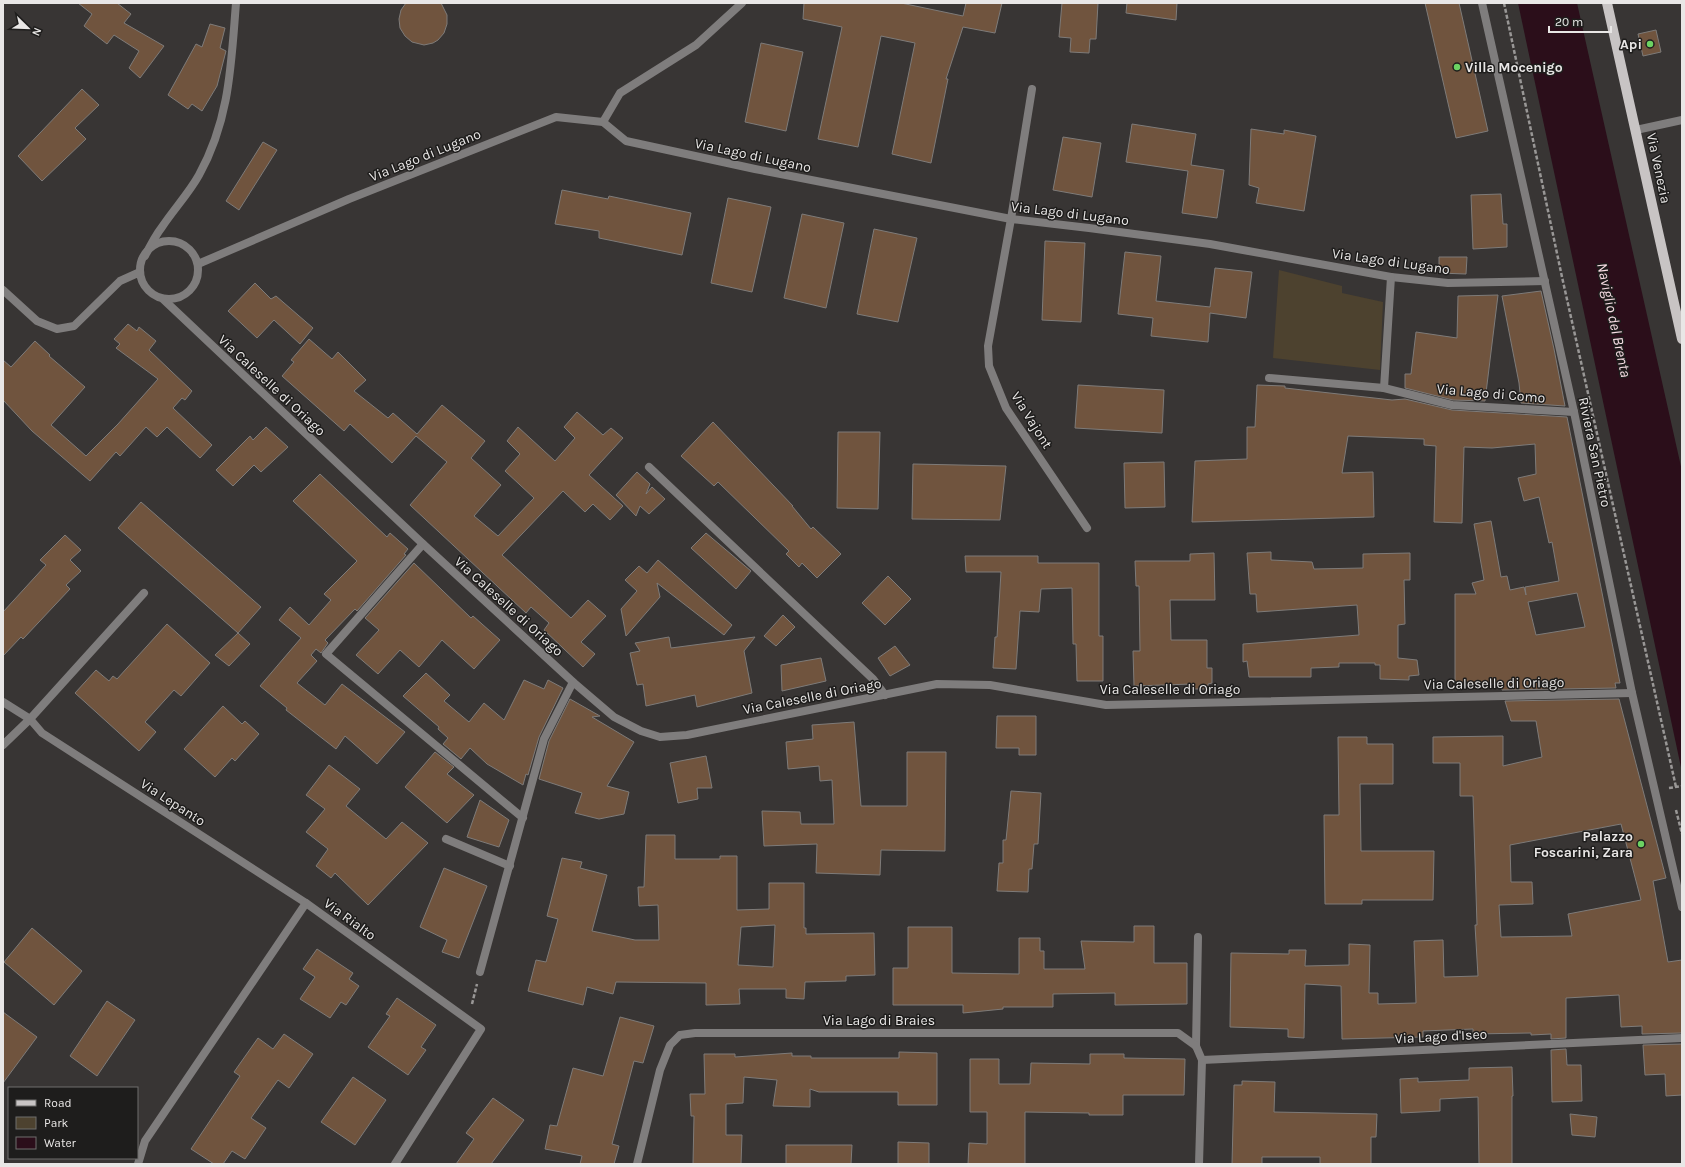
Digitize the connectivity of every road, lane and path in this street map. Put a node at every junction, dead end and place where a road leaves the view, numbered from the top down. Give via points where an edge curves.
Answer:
1 (236, 3) edge
2 (742, 3) edge
3 (1482, 3) edge
4 (1504, 3) edge
5 (1607, 3) edge
6 (1032, 89) dead end
7 (1682, 120) edge
8 (603, 122) junction
9 (1636, 130) junction
10 (1011, 219) junction
11 (145, 256) junction
12 (198, 264) junction
13 (140, 272) junction
14 (1391, 277) junction
15 (1545, 281) junction
16 (3, 290) edge
17 (163, 299) junction
18 (1682, 339) edge
19 (1269, 378) dead end
20 (1384, 388) junction
21 (1574, 412) junction
22 (649, 467) dead end
23 (1087, 528) dead end
24 (423, 544) junction
25 (144, 593) dead end
26 (573, 682) junction
27 (1632, 693) junction
28 (885, 695) junction
29 (3, 702) edge
30 (30, 719) junction
31 (3, 745) edge
32 (1676, 787) dead end
33 (523, 818) junction
34 (446, 839) dead end
35 (510, 866) junction
36 (306, 903) junction
37 (1682, 907) edge
38 (1198, 937) dead end
39 (480, 972) joint
40 (468, 1019) junction
41 (1682, 1038) edge
42 (1196, 1046) junction
43 (1202, 1060) junction
44 (138, 1164) edge
45 (395, 1164) edge
46 (637, 1164) edge
47 (1200, 1164) edge

1 - 11 street via 228,90 218,133 198,176 160,228
2 - 8 street via 696,45 620,92
3 - 15 street, Riviera San Pietro
4 - 32 path via 1562,277
5 - 9 main road, Via Venezia
6 - 10 street, Via Vajont
7 - 9 street
8 - 10 street, Via Lago di Lugano via 626,141
8 - 12 street, Via Lago di Lugano via 556,117 349,199
9 - 18 main road, Via Venezia
10 - 14 street, Via Lago di Lugano via 1210,244
10 - 23 street, Via Vajont via 988,346 989,366 1006,408
11 - 12 street via 161,242 181,243 189,248
11 - 13 street
12 - 17 street via 198,277 186,293 176,298
13 - 16 street via 120,281 74,326 57,329 37,321
13 - 17 street via 148,289
14 - 15 street, Via Lago di Lugano via 1448,283
14 - 20 street
15 - 21 street, Riviera San Pietro
17 - 24 street, Via Caleselle di Oriago
19 - 20 street, Via Lago di Como
20 - 21 street, Via Lago di Como via 1452,405
21 - 27 street, Riviera San Pietro
22 - 28 street via 873,679
24 - 26 street, Via Caleselle di Oriago
24 - 33 street via 326,654
25 - 30 street
26 - 28 street, Via Caleselle di Oriago via 614,717 641,731 660,737 687,735
26 - 33 street via 544,738
27 - 28 street, Via Caleselle di Oriago via 1106,705 990,685 936,684
27 - 37 street, Riviera San Pietro
29 - 30 street, Via Lepanto
30 - 31 street
30 - 36 street, Via Lepanto via 42,733
33 - 35 street
34 - 35 street
35 - 39 street
36 - 40 street, Via Rialto
36 - 44 street, Via Rialto via 145,1141
38 - 42 street
39 - 40 path
40 - 45 street, Via Rialto via 481,1029
41 - 43 street, Via Lago d'Iseo
42 - 43 street
42 - 46 street, Via Lago di Braies via 1178,1033 680,1035 670,1045 660,1070
43 - 47 street

